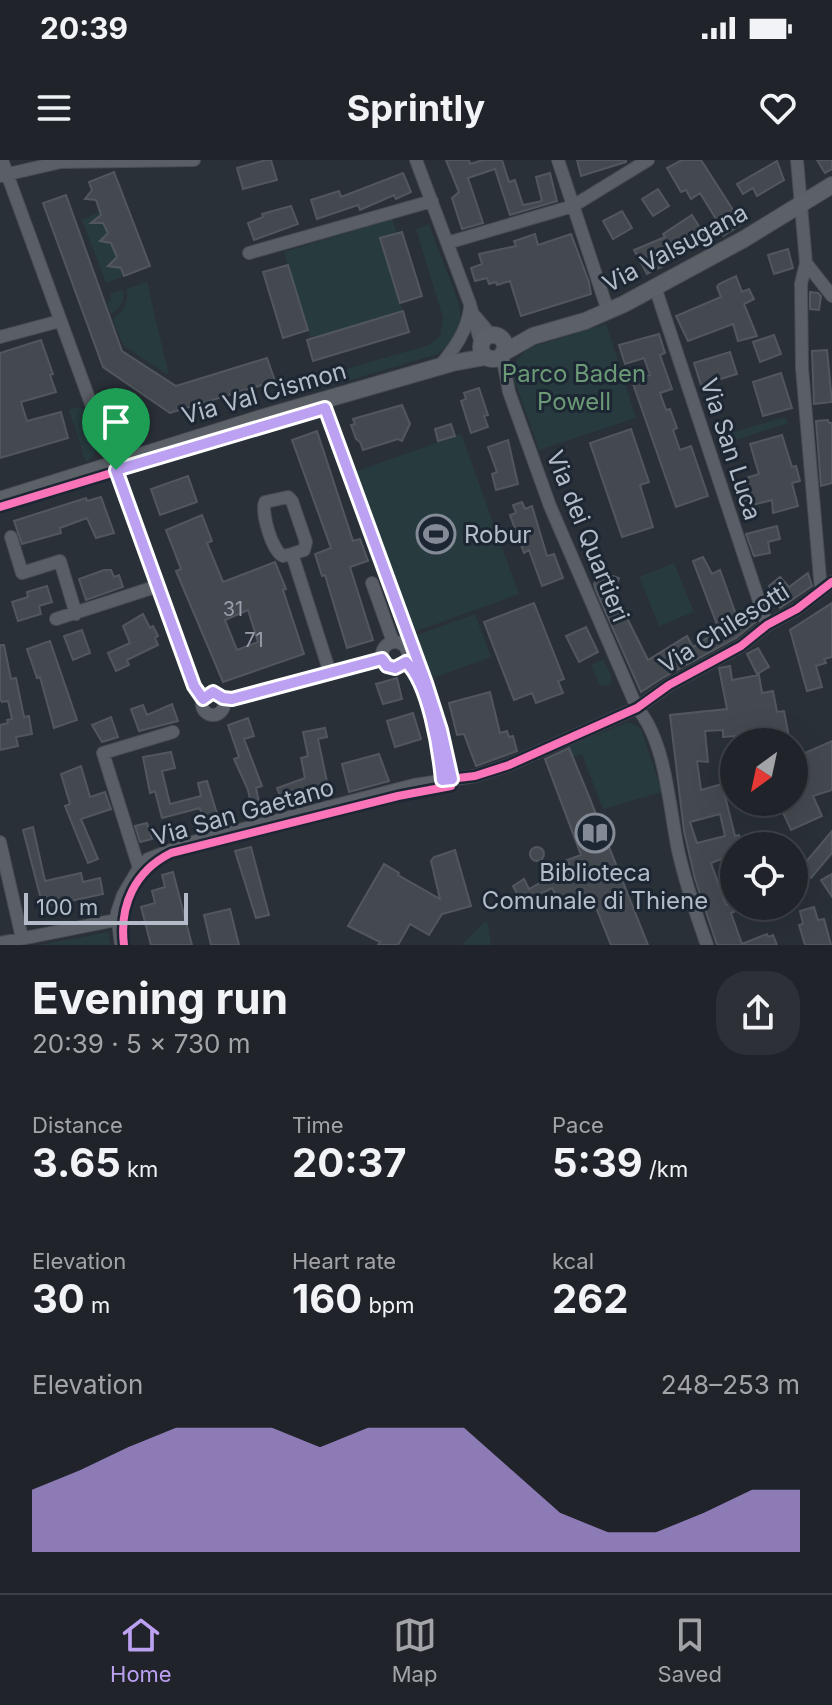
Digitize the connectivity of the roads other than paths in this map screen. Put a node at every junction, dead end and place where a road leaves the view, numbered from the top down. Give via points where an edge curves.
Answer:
1 (2, 160) edge
2 (194, 160) edge
3 (416, 160) edge
4 (558, 160) edge
5 (648, 160) edge
6 (797, 160) edge
7 (3, 175) edge
8 (832, 185) edge
9 (432, 201) junction
10 (801, 203) junction
11 (573, 206) junction
12 (447, 243) junction
13 (249, 253) dead end
14 (806, 263) junction
15 (655, 287) junction
16 (832, 296) edge
17 (472, 309) junction
18 (608, 311) junction
19 (60, 321) junction
20 (0, 337) edge
21 (492, 348) junction
22 (445, 365) junction
23 (113, 463) junction
24 (0, 500) edge
25 (11, 537) dead end
26 (292, 554) junction
27 (372, 583) dead end
28 (158, 586) junction
29 (826, 586) edge
30 (76, 614) junction
31 (56, 619) dead end
32 (767, 625) junction
33 (393, 642) junction
34 (382, 659) junction
35 (406, 662) junction
36 (330, 673) junction
37 (223, 698) junction
38 (203, 699) junction
39 (637, 708) junction
40 (173, 732) dead end
41 (442, 780) junction
42 (0, 842) edge
43 (139, 868) junction
44 (116, 920) junction
45 (22, 938) junction
46 (0, 943) edge
47 (121, 945) edge
48 (707, 945) edge

1 - 7 street
2 - 7 street via 61,162
3 - 9 street, Via dei Quartieri
4 - 11 street
5 - 11 street
6 - 10 street
7 - 19 street
8 - 10 main road, Via Valsugana
9 - 12 street, Via dei Quartieri
9 - 13 street
10 - 14 street
10 - 15 main road, Via Valsugana
11 - 12 street
11 - 18 street
12 - 17 street, Via dei Quartieri
14 - 16 street
14 - 29 street via 801,284 802,368
15 - 18 main road, Via Valsugana
15 - 32 street, Via San Luca
17 - 21 street, Via dei Quartieri
17 - 22 street
18 - 21 main road, Via Valsugana
19 - 20 street
19 - 23 street
21 - 22 main road, Via Val Cismon
21 - 39 street, Via dei Quartieri via 550,506
22 - 23 main road, Via Val Cismon
23 - 24 main road, Via Val Cismon
23 - 28 street
25 - 30 street via 22,573 60,561
26 - 26 street via 304,550 306,542 292,501 288,497 265,502 275,550 283,556
26 - 36 street
27 - 33 street
28 - 30 street
28 - 38 street
29 - 32 street, Via Chilesotti
30 - 31 street
32 - 39 street, Via Chilesotti
33 - 34 street via 383,648
33 - 35 street via 405,647
34 - 35 street via 395,668
34 - 36 street
35 - 41 street via 428,709
36 - 37 street
37 - 38 street via 213,692
37 - 38 street via 223,709 215,715 203,709
39 - 41 street, Via San Gaetano via 509,765
39 - 48 street, Via dei Quartieri via 656,741 679,852
40 - 43 street via 103,753
41 - 43 street, Via San Gaetano via 189,843 148,859
42 - 45 street
43 - 44 street, Via San Gaetano
44 - 45 street
44 - 47 street
45 - 46 street

